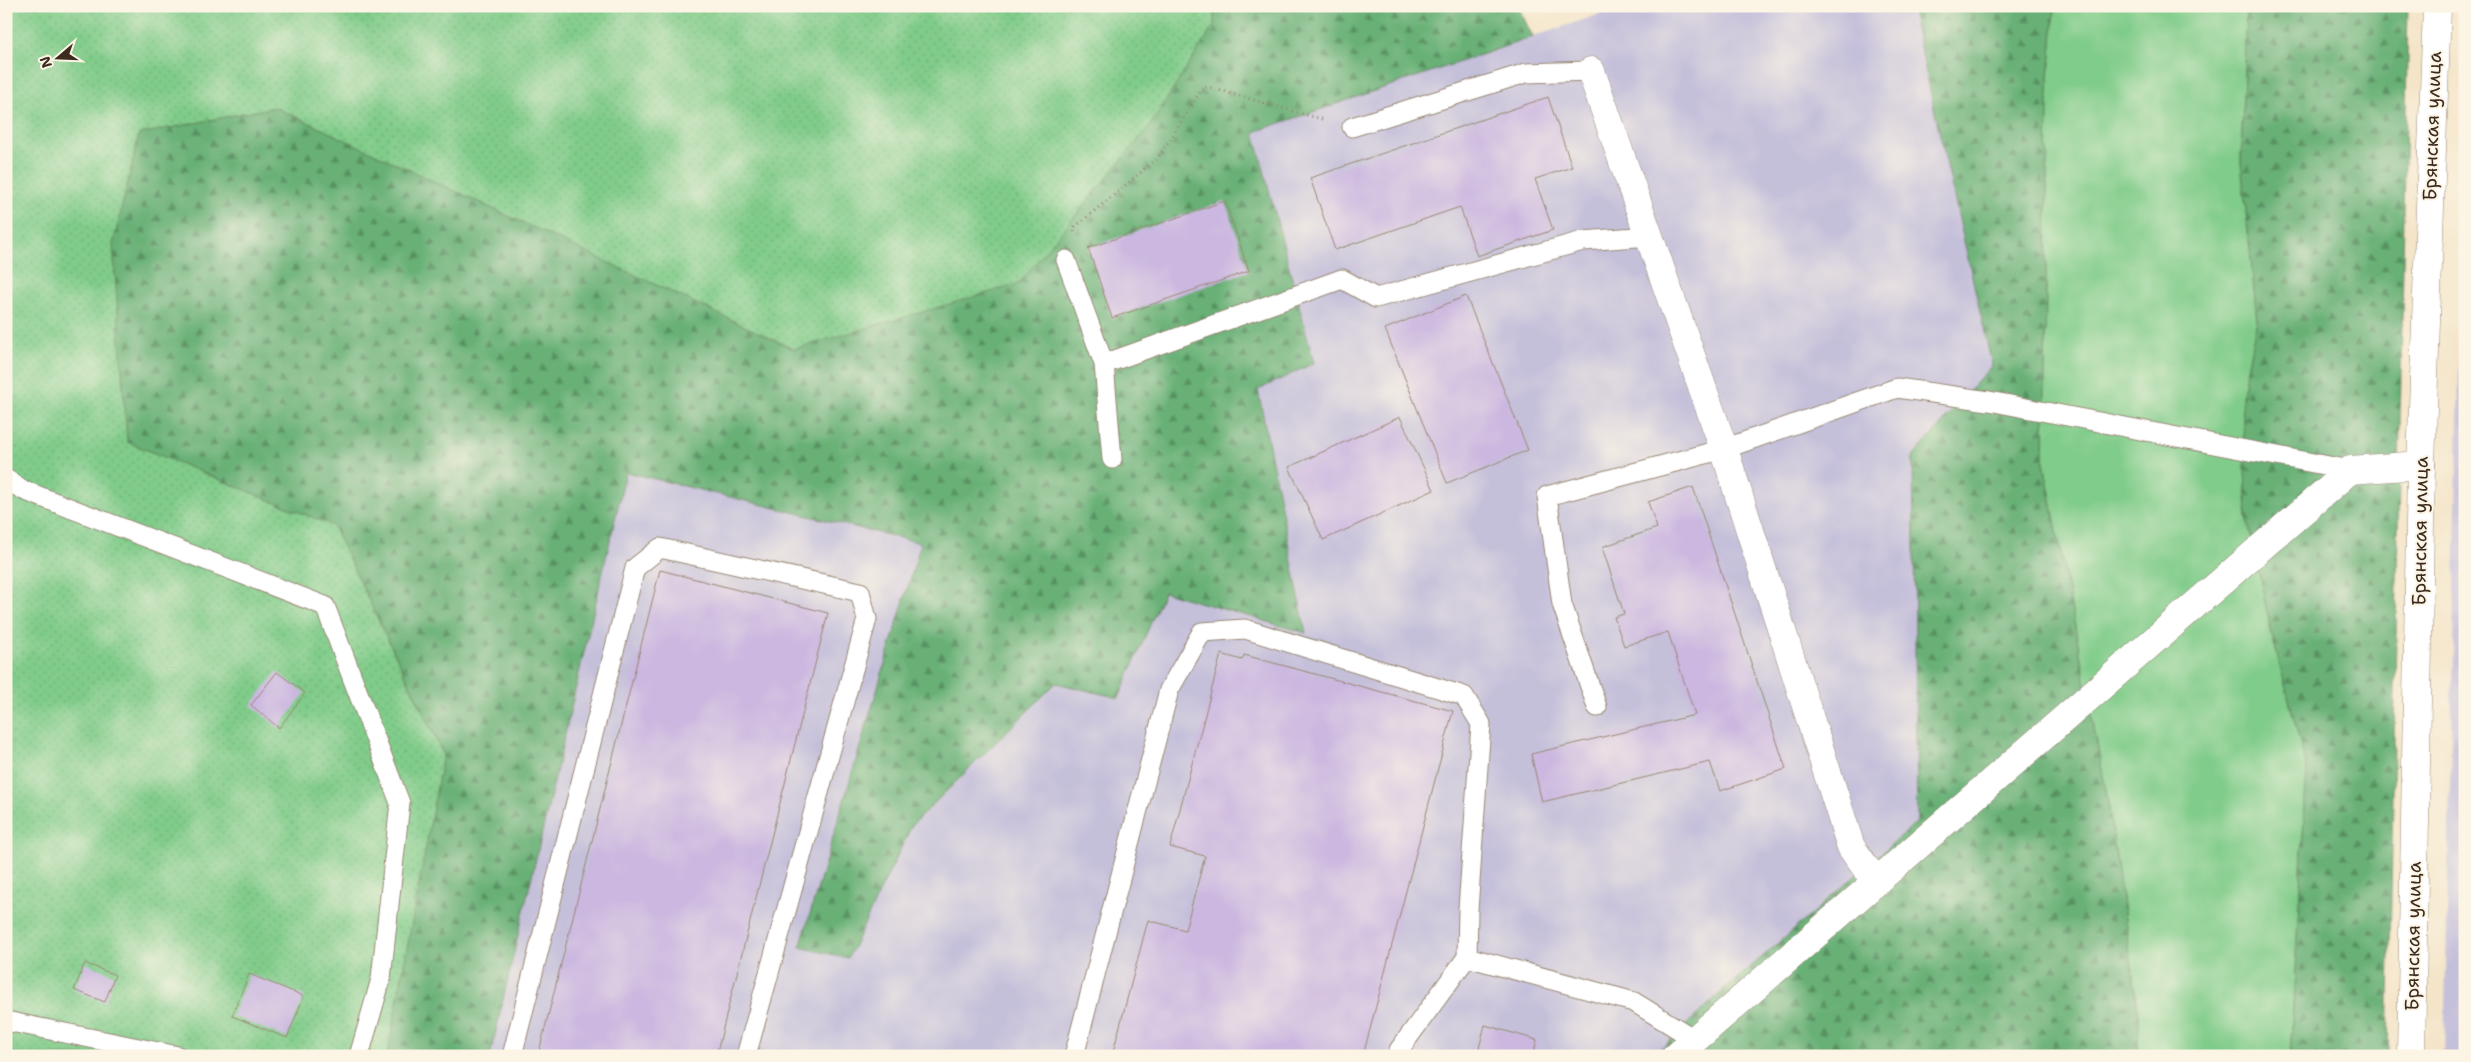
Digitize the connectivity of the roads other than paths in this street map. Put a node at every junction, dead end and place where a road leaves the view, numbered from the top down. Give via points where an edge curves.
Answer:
1 (2436, 6) edge
2 (1591, 71) joint
3 (1352, 127) road end
4 (1649, 236) junction
5 (1066, 260) road end
6 (1104, 364) junction
7 (1724, 450) junction
8 (1112, 459) dead end
9 (2421, 465) junction
10 (2350, 470) junction
11 (6, 479) edge
12 (1597, 707) dead end
13 (1876, 882) junction
14 (1467, 957) junction
15 (6, 1021) edge
16 (1685, 1048) edge
17 (178, 1056) edge
18 (359, 1056) edge
19 (512, 1056) edge
20 (746, 1056) edge
21 (1074, 1056) edge
22 (1398, 1056) edge
23 (2411, 1056) edge

1 - 9 street, Брянская улица
2 - 3 lane via 1526,73
2 - 4 street
4 - 6 lane via 1583,240 1376,298 1342,279
4 - 7 street
5 - 6 lane
6 - 8 lane
7 - 10 lane via 1897,388 1989,401
7 - 12 lane via 1547,496 1562,604
7 - 13 street via 1851,847
9 - 10 street
9 - 23 street, Брянская улица
10 - 13 street
11 - 18 lane via 23,490 325,606 400,803 380,978
13 - 16 street
14 - 16 lane via 1634,1002
14 - 21 lane via 1481,724 1464,696 1244,628 1202,632 1169,690
14 - 22 lane via 1399,1050
15 - 17 lane
19 - 20 lane via 635,568 660,548 860,592 867,619

